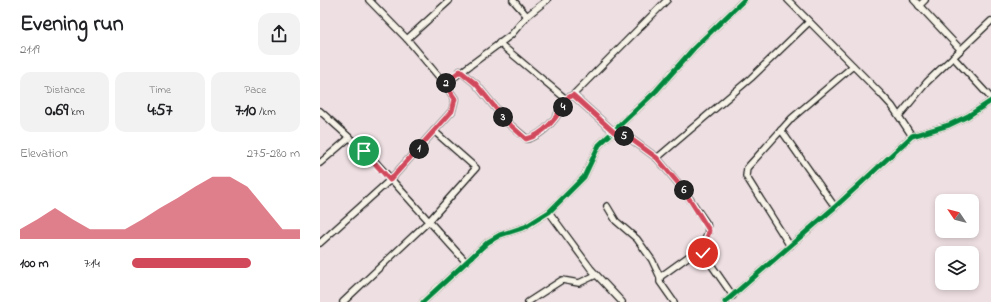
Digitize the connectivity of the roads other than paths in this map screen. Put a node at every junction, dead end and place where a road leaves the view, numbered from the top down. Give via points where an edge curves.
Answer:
1 (369, 0) edge
2 (513, 0) edge
3 (547, 0) edge
4 (667, 0) edge
5 (744, 0) edge
6 (788, 0) edge
7 (914, 0) edge
8 (925, 0) edge
9 (450, 1) edge
10 (919, 6) junction
11 (526, 16) junction
12 (991, 21) edge
13 (809, 22) junction
14 (407, 39) junction
15 (499, 43) junction
16 (961, 50) junction
17 (953, 57) junction
18 (853, 66) junction
19 (460, 71) junction
20 (445, 84) junction
21 (573, 95) junction
22 (991, 98) edge
23 (566, 99) junction
24 (991, 101) edge
25 (320, 112) edge
26 (899, 116) junction
27 (781, 130) junction
28 (434, 131) junction
29 (614, 132) junction
30 (912, 136) junction
31 (350, 138) junction
32 (657, 158) junction
33 (320, 163) edge
34 (390, 180) junction
35 (607, 206) dead end
36 (835, 207) junction
37 (549, 212) junction
38 (430, 220) junction
39 (320, 242) edge
40 (703, 246) junction
41 (790, 246) junction
42 (465, 261) junction
43 (596, 275) junction
44 (660, 277) junction
45 (733, 296) junction
46 (344, 302) edge
47 (423, 302) edge
48 (528, 302) edge
49 (622, 302) edge
50 (674, 302) edge
51 (726, 302) edge

1 - 14 street
2 - 11 street
3 - 11 street
4 - 21 street
5 - 29 street
6 - 13 street
7 - 10 street
8 - 10 street
9 - 14 street
10 - 16 street
11 - 15 street via 511,34
12 - 16 street
13 - 18 street
13 - 32 street via 745,83
14 - 20 street
15 - 19 street
15 - 23 street
16 - 17 street
17 - 22 street
17 - 26 street via 927,82
18 - 26 street
18 - 27 street
19 - 20 street
19 - 23 street via 473,80 507,122 526,139 536,137 562,108
20 - 28 street via 455,103 452,111
21 - 23 street
21 - 29 street
24 - 30 street via 949,125
25 - 31 street
26 - 30 street
27 - 36 street
27 - 41 street via 750,163 746,176
28 - 34 street
28 - 38 street via 476,168
29 - 32 street via 631,139
29 - 37 street via 595,149 584,177
30 - 36 street
31 - 33 street
31 - 34 street via 371,156
32 - 40 street via 683,189 707,224 709,235
34 - 38 street
34 - 39 street
35 - 44 street via 616,222 637,239
36 - 41 street
37 - 42 street via 525,227 494,238
37 - 43 street
38 - 42 street
38 - 46 street
40 - 44 street
40 - 45 street via 703,253
41 - 45 street
42 - 47 street
43 - 48 street via 579,283 562,280
43 - 49 street
44 - 50 street via 660,282
45 - 51 street

